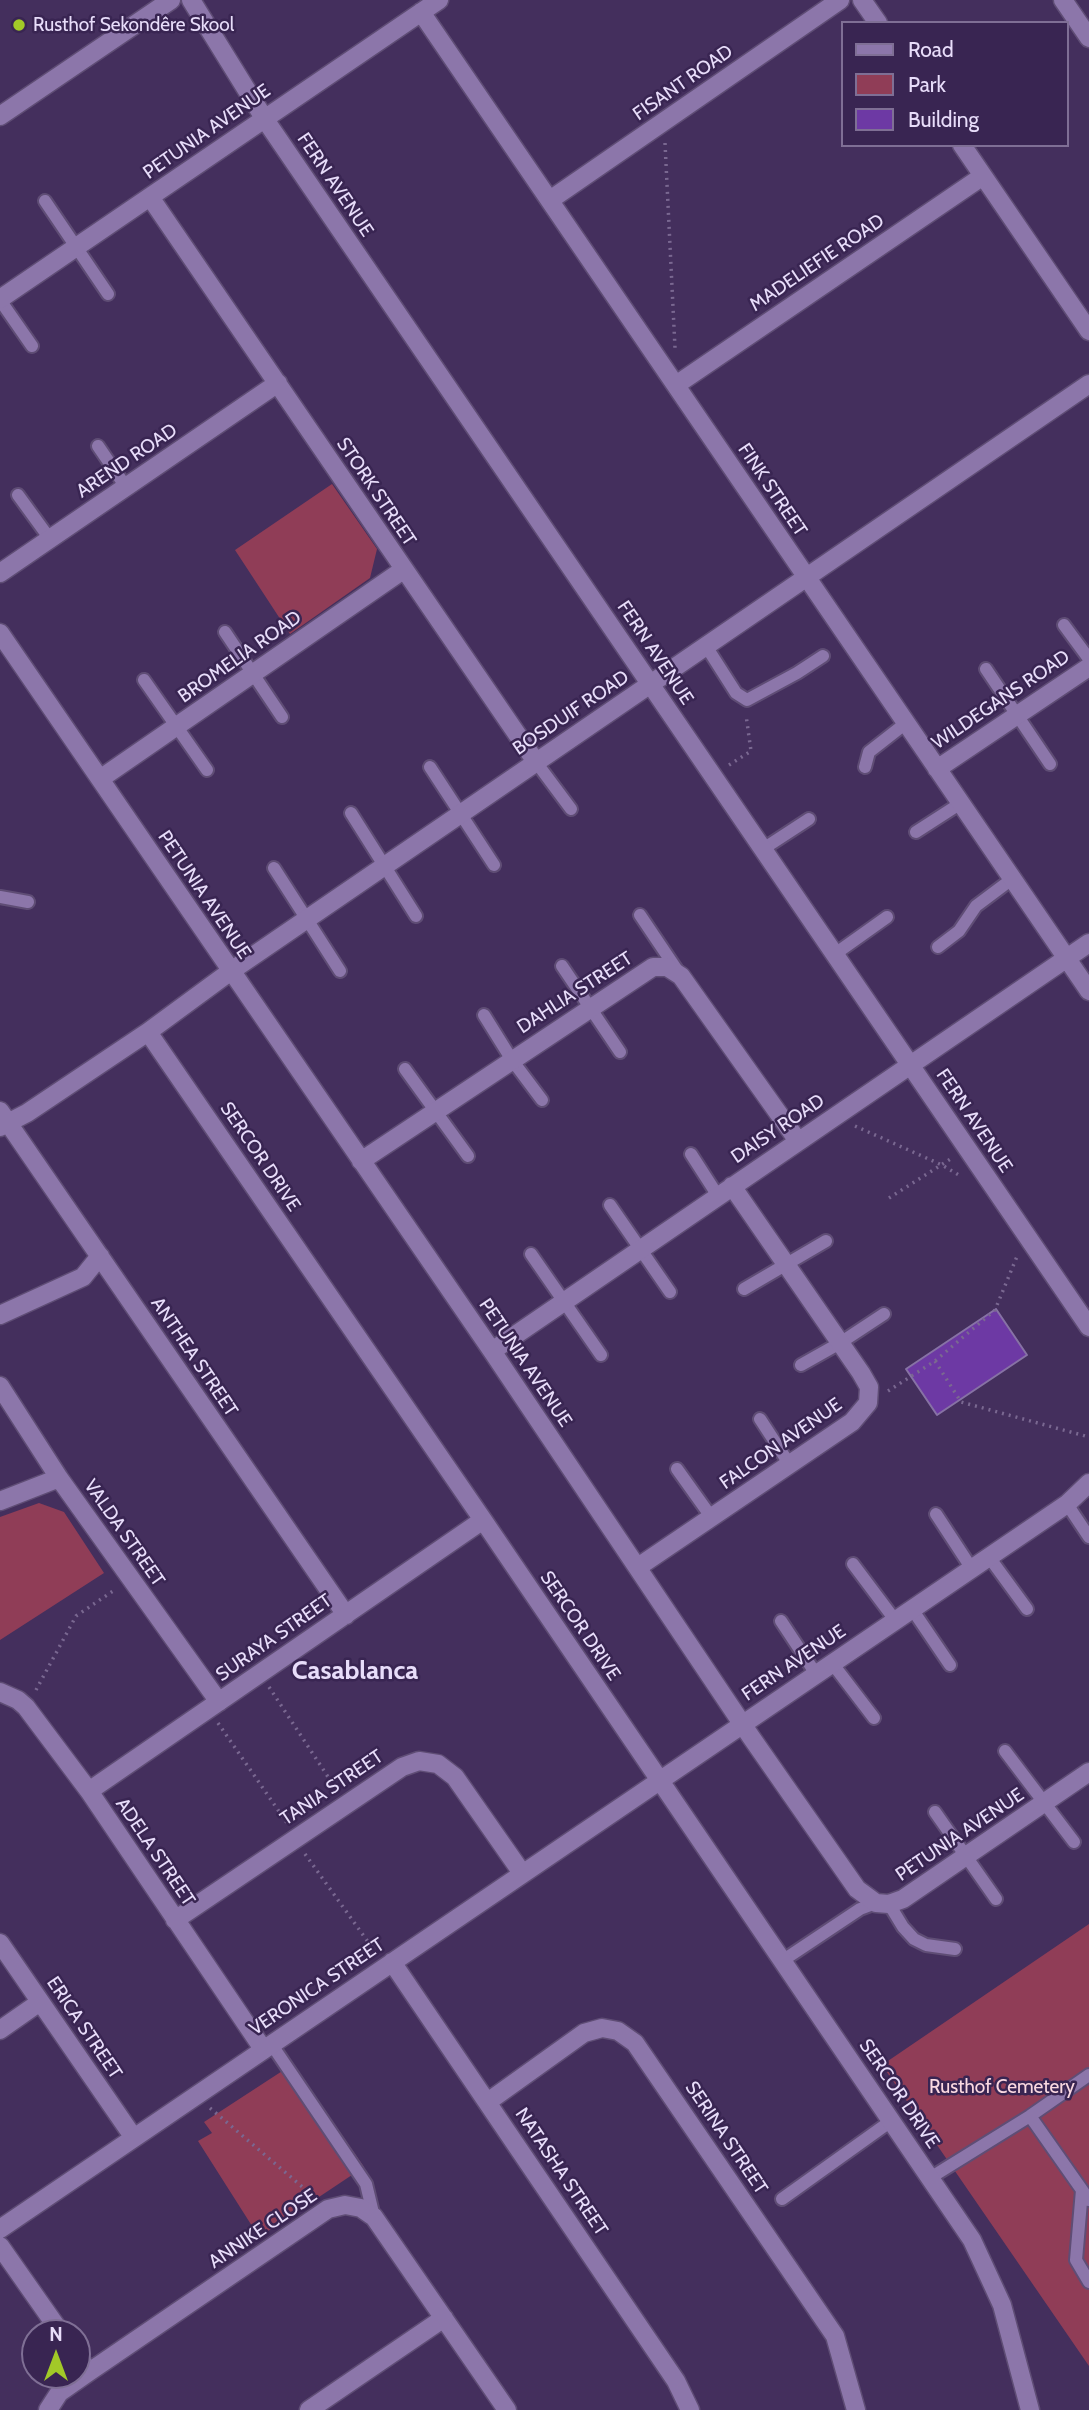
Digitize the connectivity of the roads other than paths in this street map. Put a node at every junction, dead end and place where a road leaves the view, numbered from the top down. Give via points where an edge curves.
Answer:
1 (171, 0) edge
2 (191, 0) edge
3 (439, 0) edge
4 (840, 0) edge
5 (862, 0) edge
6 (1063, 0) edge
7 (421, 12) junction
8 (877, 21) edge
9 (1089, 38) edge
10 (0, 116) edge
11 (264, 118) junction
12 (963, 147) edge
13 (983, 176) junction
14 (150, 197) junction
15 (550, 200) junction
16 (45, 201) dead end
17 (76, 247) junction
18 (108, 294) dead end
19 (0, 300) edge
20 (1089, 331) edge
21 (32, 346) dead end
22 (278, 383) junction
23 (1089, 384) edge
24 (676, 385) junction
25 (97, 446) dead end
26 (126, 487) junction
27 (18, 495) dead end
28 (50, 539) junction
29 (403, 569) junction
30 (0, 573) edge
31 (807, 578) junction
32 (1064, 625) dead end
33 (225, 632) dead end
34 (0, 633) edge
35 (706, 646) junction
36 (823, 656) dead end
37 (1089, 659) edge
38 (1089, 667) edge
39 (986, 669) dead end
40 (253, 674) junction
41 (144, 680) dead end
42 (650, 684) junction
43 (1016, 716) junction
44 (282, 717) dead end
45 (906, 723) junction
46 (176, 726) junction
47 (536, 762) junction
48 (1050, 764) dead end
49 (430, 767) dead end
50 (865, 767) dead end
51 (937, 769) junction
52 (207, 770) dead end
53 (100, 779) junction
54 (961, 803) junction
55 (571, 809) dead end
56 (351, 813) dead end
57 (460, 814) junction
58 (809, 819) dead end
59 (916, 832) dead end
60 (763, 849) junction
61 (494, 865) dead end
62 (383, 866) junction
63 (274, 868) dead end
64 (1012, 879) junction
65 (0, 897) edge
66 (28, 902) dead end
67 (640, 915) dead end
68 (416, 916) dead end
69 (887, 918) dead end
70 (305, 920) junction
71 (1089, 943) edge
72 (938, 947) dead end
73 (835, 954) junction
74 (1067, 958) junction
75 (562, 966) dead end
76 (231, 971) junction
77 (340, 971) dead end
78 (681, 976) junction
79 (1089, 991) edge
80 (589, 1008) junction
81 (484, 1015) dead end
82 (148, 1032) junction
83 (620, 1052) dead end
84 (512, 1059) junction
85 (910, 1064) junction
86 (405, 1069) dead end
87 (542, 1100) dead end
88 (435, 1111) junction
89 (3, 1120) edge
90 (798, 1141) junction
91 (691, 1154) dead end
92 (467, 1156) dead end
93 (361, 1161) junction
94 (725, 1191) junction
95 (610, 1205) dead end
96 (826, 1241) dead end
97 (641, 1249) junction
98 (531, 1254) dead end
99 (100, 1256) junction
100 (786, 1265) junction
101 (744, 1289) dead end
102 (670, 1292) dead end
103 (564, 1301) junction
104 (884, 1314) dead end
105 (0, 1315) edge
106 (1089, 1327) edge
107 (840, 1343) junction
108 (492, 1351) junction
109 (601, 1355) dead end
110 (801, 1365) dead end
111 (0, 1386) edge
112 (760, 1419) dead end
113 (790, 1465) junction
114 (677, 1469) dead end
115 (60, 1478) junction
116 (1089, 1483) edge
117 (0, 1501) edge
118 (1067, 1504) junction
119 (936, 1514) dead end
120 (712, 1518) junction
121 (483, 1520) junction
122 (1089, 1537) edge
123 (989, 1557) junction
124 (853, 1564) dead end
125 (638, 1567) junction
126 (972, 1569) junction
127 (912, 1609) junction
128 (1027, 1609) dead end
129 (346, 1615) junction
130 (895, 1620) junction
131 (781, 1621) dead end
132 (832, 1664) junction
133 (950, 1665) dead end
134 (816, 1674) junction
135 (0, 1692) edge
136 (219, 1702) junction
137 (874, 1718) dead end
138 (742, 1724) junction
139 (1006, 1751) dead end
140 (1089, 1772) edge
141 (659, 1780) junction
142 (89, 1791) junction
143 (1045, 1803) junction
144 (935, 1812) dead end
145 (1074, 1842) dead end
146 (967, 1857) junction
147 (522, 1873) junction
148 (996, 1899) dead end
149 (882, 1903) junction
150 (175, 1920) junction
151 (0, 1943) edge
152 (955, 1949) dead end
153 (782, 1961) junction
154 (392, 1962) junction
155 (40, 2002) junction
156 (0, 2030) edge
157 (268, 2047) junction
158 (1089, 2075) edge
159 (489, 2102) junction
160 (1030, 2116) junction
161 (891, 2121) junction
162 (134, 2137) junction
163 (930, 2178) junction
164 (1085, 2195) edge
165 (782, 2199) dead end
166 (374, 2217) junction
167 (0, 2229) edge
168 (0, 2246) edge
169 (1089, 2282) edge
170 (444, 2318) junction
171 (51, 2319) edge
172 (91, 2371) edge
173 (66, 2389) edge
174 (48, 2410) edge
175 (309, 2410) edge
176 (507, 2410) edge
177 (690, 2410) edge
178 (856, 2410) edge
179 (1030, 2410) edge

1 - 10 street
2 - 11 street, FERN AVENUE
3 - 7 street, PETUNIA AVENUE
4 - 15 street, FISANT ROAD
5 - 8 street
6 - 9 street
7 - 11 street, PETUNIA AVENUE
7 - 15 street, FINK STREET
11 - 14 street, PETUNIA AVENUE
11 - 42 street, FERN AVENUE
12 - 13 street
13 - 20 street
13 - 24 street, MADELIEFIE ROAD
14 - 17 street, PETUNIA AVENUE
14 - 22 street, STORK STREET
15 - 24 street, FINK STREET
16 - 17 lane
17 - 18 lane
17 - 19 street, PETUNIA AVENUE
19 - 21 lane
22 - 26 street, AREND ROAD
22 - 29 street, STORK STREET
23 - 31 street, BOSDUIF ROAD
24 - 31 street, FINK STREET
25 - 26 lane
26 - 28 street, AREND ROAD
27 - 28 lane
28 - 30 street, AREND ROAD
29 - 40 street, BROMELIA ROAD
29 - 47 street, STORK STREET
31 - 35 street, BOSDUIF ROAD
31 - 45 street, FINK STREET
32 - 37 lane
33 - 40 lane
34 - 53 street, PETUNIA AVENUE
35 - 36 lane via 744,699 755,698
35 - 42 street, BOSDUIF ROAD
38 - 43 street, WILDEGANS ROAD
39 - 43 lane
40 - 44 lane
40 - 46 street, BROMELIA ROAD
41 - 46 lane
42 - 47 street, BOSDUIF ROAD
42 - 60 street, FERN AVENUE
43 - 48 lane
43 - 51 street, WILDEGANS ROAD
45 - 50 lane via 869,752
45 - 51 street, FINK STREET
46 - 52 lane
46 - 53 street, BROMELIA ROAD
47 - 55 lane, STORK STREET
47 - 57 street, BOSDUIF ROAD
49 - 57 lane
51 - 54 street, FINK STREET
53 - 76 street, PETUNIA AVENUE
54 - 59 lane
54 - 64 street, FINK STREET
56 - 62 lane
57 - 61 lane
57 - 62 street, BOSDUIF ROAD
58 - 60 lane
60 - 73 street, FERN AVENUE
62 - 68 lane
62 - 70 street, BOSDUIF ROAD
63 - 70 lane
64 - 72 lane via 976,906 959,931
64 - 74 street, FINK STREET
65 - 66 lane
67 - 78 lane
69 - 73 lane
70 - 76 street, BOSDUIF ROAD
70 - 77 lane
71 - 74 street, DAISY ROAD
73 - 85 street, FERN AVENUE
74 - 79 street, FINK STREET
74 - 85 street, DAISY ROAD
75 - 80 lane
76 - 82 street, BOSDUIF ROAD
76 - 93 street, PETUNIA AVENUE
78 - 80 street, DAHLIA STREET via 667,967 653,967
78 - 90 street
80 - 83 lane
80 - 84 street, DAHLIA STREET
81 - 84 lane
82 - 89 street via 27,1113
82 - 121 street, SERCOR DRIVE
84 - 87 lane
84 - 88 street, DAHLIA STREET
85 - 90 street, DAISY ROAD
85 - 106 street, FERN AVENUE
86 - 88 lane
88 - 92 lane
88 - 93 street, DAHLIA STREET
89 - 99 street, ANTHEA STREET
90 - 94 street, DAISY ROAD
91 - 94 lane
93 - 108 street, PETUNIA AVENUE
94 - 97 street, DAISY ROAD
94 - 100 street, FALCON AVENUE
95 - 97 lane
96 - 100 lane
97 - 102 lane
97 - 103 street, DAISY ROAD
98 - 103 lane
99 - 105 street via 83,1277
99 - 129 street, ANTHEA STREET
100 - 101 lane
100 - 107 street, FALCON AVENUE
103 - 108 street, DAISY ROAD
103 - 109 lane
104 - 107 lane
107 - 110 lane
107 - 113 street, FALCON AVENUE via 869,1387 868,1403 852,1422
108 - 125 street, PETUNIA AVENUE
111 - 115 street, VALDA STREET
112 - 113 lane
113 - 120 street, FALCON AVENUE
114 - 120 lane
115 - 117 street
115 - 136 street, VALDA STREET
116 - 118 street, FERN AVENUE
118 - 122 lane
118 - 123 street, FERN AVENUE
119 - 126 lane
120 - 125 street, FALCON AVENUE
121 - 129 street, SURAYA STREET
121 - 141 street, SERCOR DRIVE
123 - 126 street, FERN AVENUE
123 - 128 lane
124 - 130 lane
125 - 138 street, PETUNIA AVENUE
126 - 127 street, FERN AVENUE
127 - 130 street, FERN AVENUE
127 - 133 lane
129 - 136 street, SURAYA STREET
130 - 132 street, FERN AVENUE
131 - 134 lane
132 - 134 street, FERN AVENUE
132 - 137 lane
134 - 138 street, FERN AVENUE
135 - 142 street, ADELA STREET via 26,1707
136 - 142 street, SURAYA STREET
138 - 141 street, FERN AVENUE
138 - 149 street, PETUNIA AVENUE via 857,1889
139 - 143 lane
140 - 143 street, PETUNIA AVENUE
141 - 147 street, VERONICA STREET
141 - 153 street, SERCOR DRIVE
142 - 150 street, ADELA STREET
143 - 145 lane
143 - 146 street, PETUNIA AVENUE
144 - 146 lane
146 - 148 lane
146 - 149 street, PETUNIA AVENUE via 903,1899
147 - 150 street, TANIA STREET via 454,1777 438,1764 410,1763
147 - 154 street, VERONICA STREET
149 - 152 lane via 914,1939
149 - 153 lane via 860,1909
150 - 157 street, ADELA STREET
151 - 155 street, ERICA STREET
153 - 161 street, SERCOR DRIVE
154 - 157 street, VERONICA STREET
154 - 159 street, NATASHA STREET
155 - 156 street
155 - 162 street, ERICA STREET
157 - 162 street, VERONICA STREET
157 - 166 lane via 366,2184
158 - 160 lane
159 - 177 street, NATASHA STREET via 676,2381
159 - 178 street, SERINA STREET via 584,2033 602,2028 618,2031 635,2043 835,2336
160 - 163 lane
160 - 164 lane
161 - 163 street, SERCOR DRIVE
161 - 165 lane
162 - 167 street, VERONICA STREET
163 - 179 street, SERCOR DRIVE via 990,2275
164 - 169 lane via 1076,2259
166 - 170 street
166 - 172 street, ANNIKE CLOSE via 353,2206 328,2209
168 - 171 street
170 - 175 street
170 - 176 street
173 - 174 street, ANNIKE CLOSE

